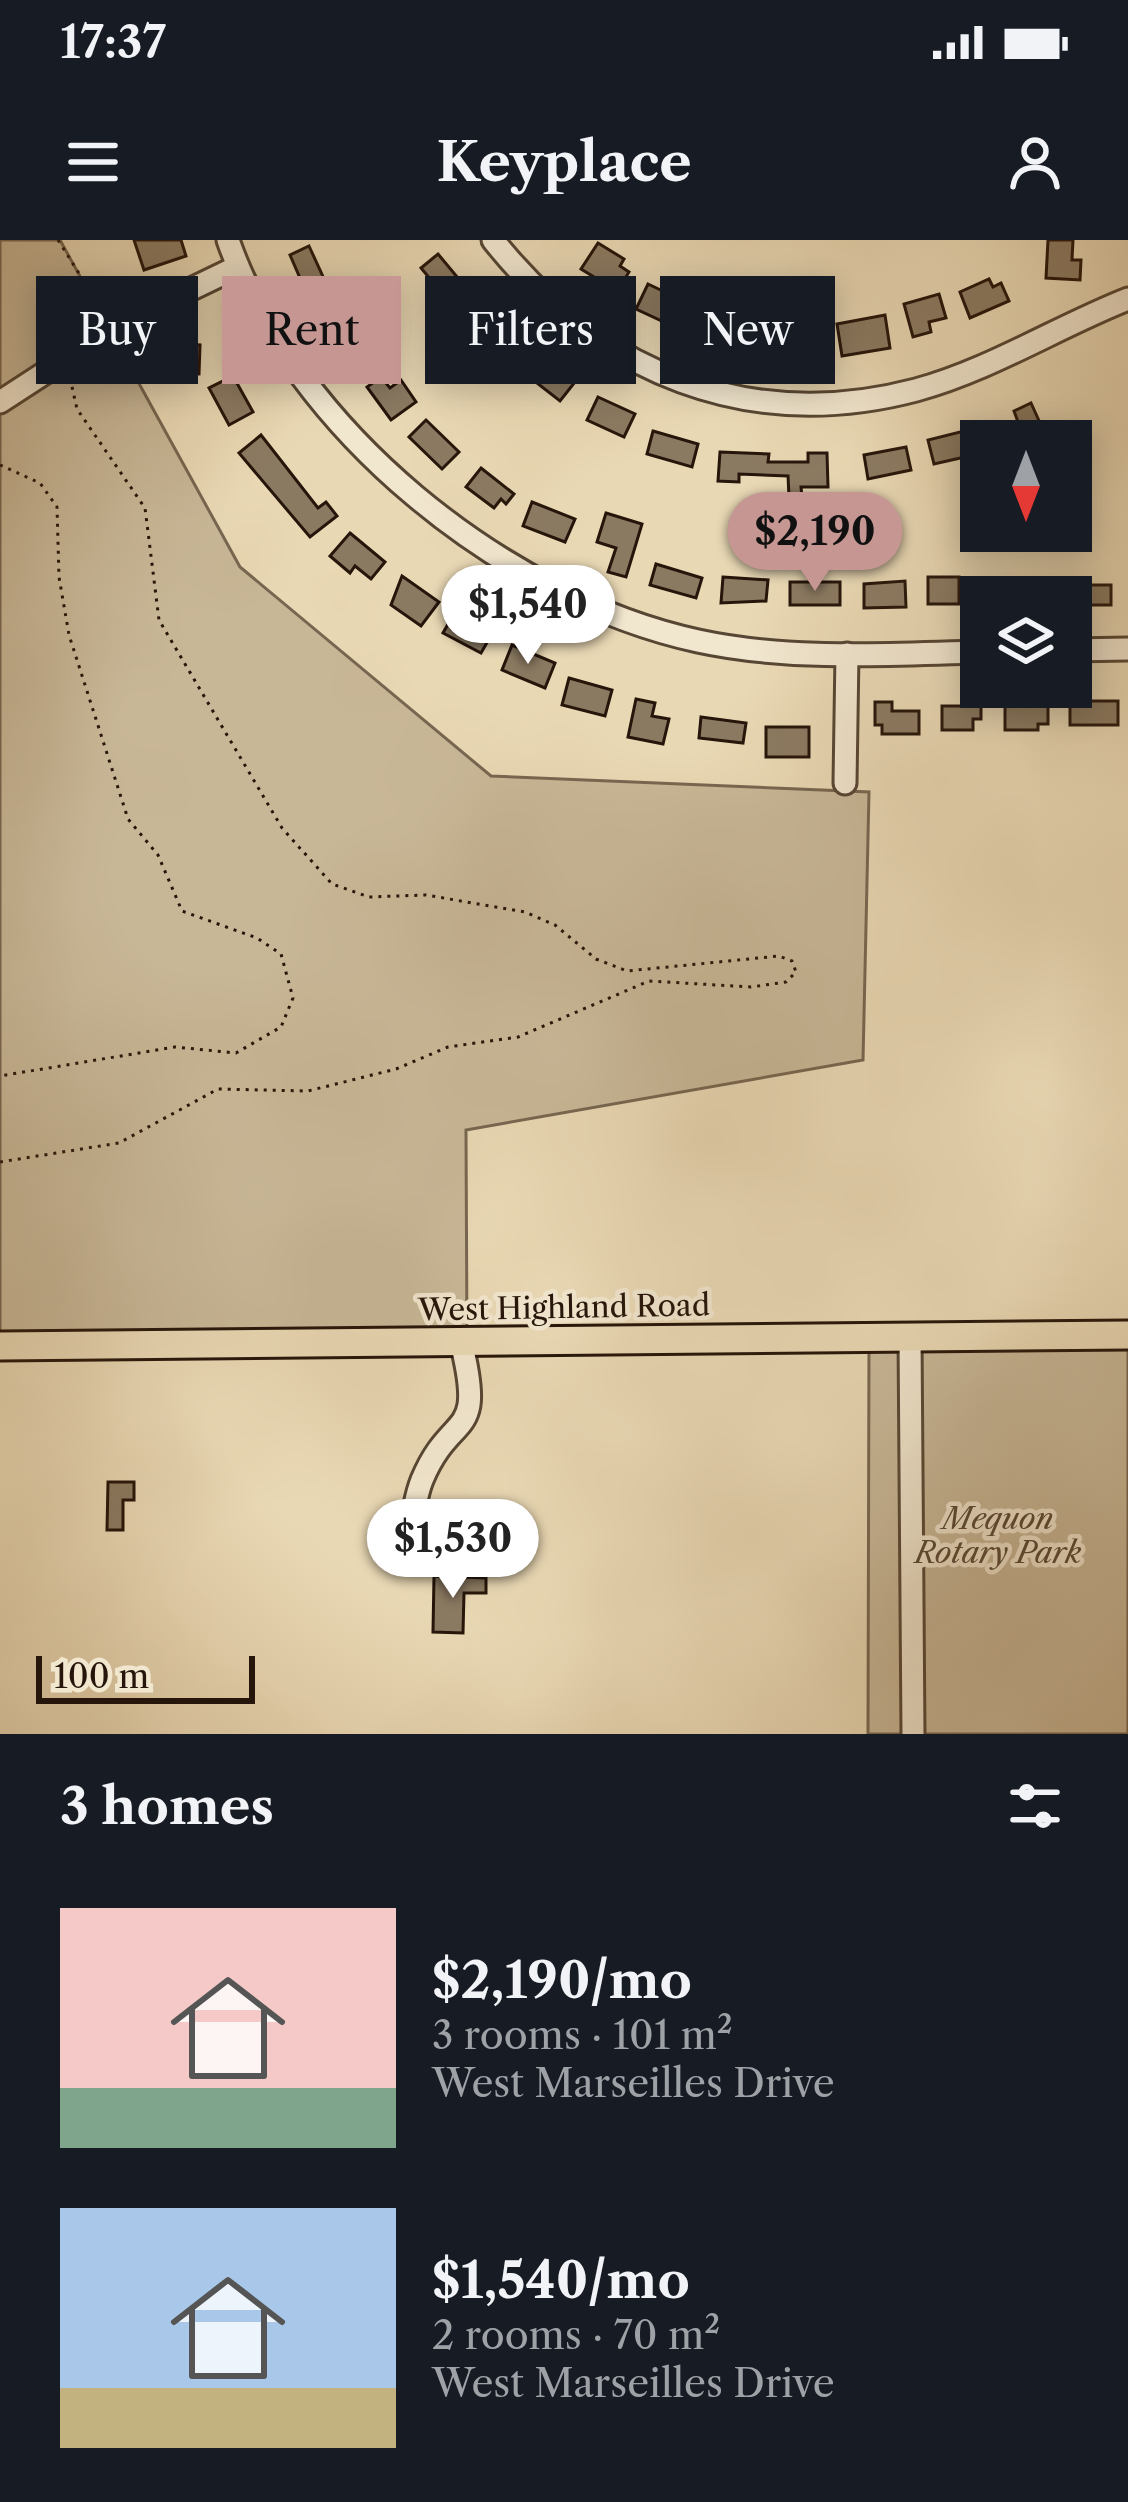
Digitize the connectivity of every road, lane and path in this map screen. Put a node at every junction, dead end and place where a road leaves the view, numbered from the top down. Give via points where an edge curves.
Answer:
1 (58, 240) edge
2 (228, 240) edge
3 (493, 240) edge
4 (237, 266) junction
5 (80, 276) edge
6 (198, 285) edge
7 (1128, 299) edge
8 (36, 379) edge
9 (72, 384) edge
10 (0, 402) edge
11 (0, 465) edge
12 (1128, 649) edge
13 (1092, 650) edge
14 (960, 652) edge
15 (847, 654) junction
16 (845, 783) dead end
17 (0, 1076) edge
18 (0, 1162) edge
19 (1128, 1335) edge
20 (910, 1337) junction
21 (460, 1342) junction
22 (0, 1346) edge
23 (409, 1546) dead end
24 (913, 1734) edge

1 - 5 path
2 - 4 street
3 - 7 street via 531,288 619,352 711,395 771,405 916,390
4 - 6 street
4 - 15 street via 298,368 358,441 509,566 592,610 699,641
8 - 10 street
9 - 18 path via 77,409 146,508 159,620 282,828 322,876 356,895 425,895 525,911 618,969 779,956 796,972 786,982 752,987 649,982 518,1036 448,1047 296,1094 218,1089 119,1143
11 - 17 path via 40,483 57,507 69,635 132,826 158,855 182,911 272,946 286,962 293,998 281,1027 236,1053 175,1047
12 - 13 street
14 - 15 street
15 - 16 street
19 - 20 main road, West Highland Road
20 - 21 main road, West Highland Road
20 - 24 street
21 - 22 main road, West Highland Road
21 - 23 street via 468,1417 421,1481

